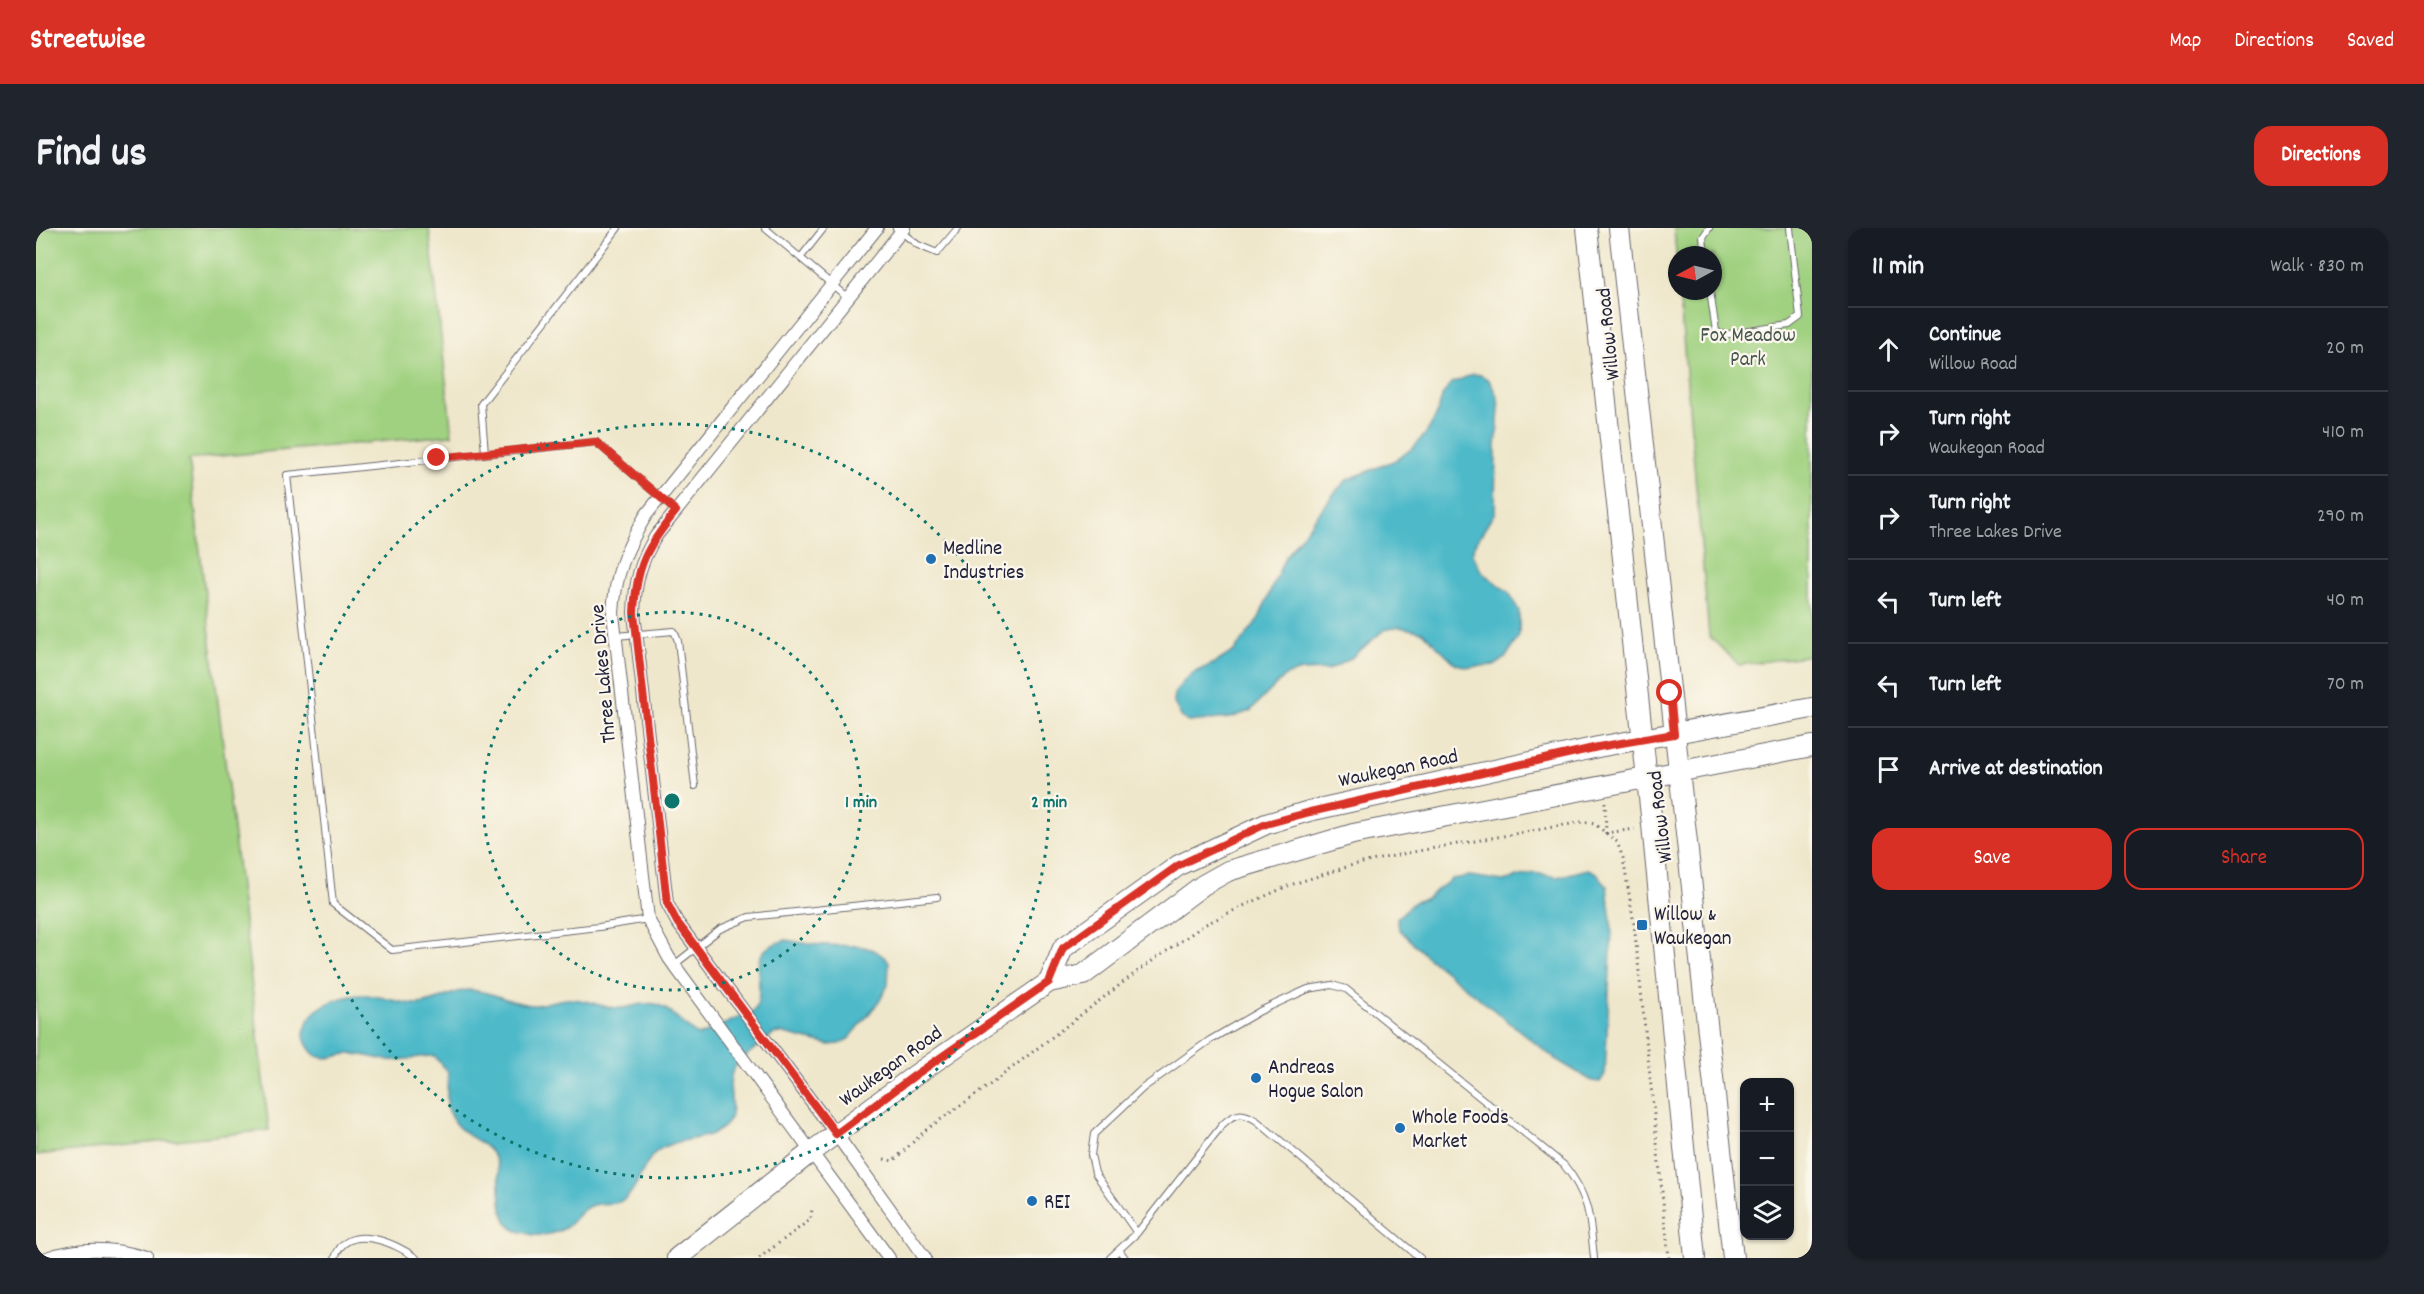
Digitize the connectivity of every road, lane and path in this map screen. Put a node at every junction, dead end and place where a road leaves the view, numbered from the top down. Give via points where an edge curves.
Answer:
1 (618, 228) edge
2 (765, 228) edge
3 (824, 228) edge
4 (877, 228) edge
5 (958, 228) edge
6 (1587, 228) edge
7 (1619, 228) edge
8 (1709, 228) edge
9 (1790, 228) edge
10 (900, 229) edge
11 (1704, 246) edge
12 (801, 257) junction
13 (832, 284) junction
14 (848, 298) junction
15 (1711, 300) edge
16 (484, 453) junction
17 (660, 498) junction
18 (676, 511) junction
19 (637, 634) junction
20 (616, 636) junction
21 (1812, 708) edge
22 (1674, 734) junction
23 (1642, 740) junction
24 (1812, 746) edge
25 (1678, 773) junction
26 (1646, 779) junction
27 (695, 786) dead end
28 (1606, 812) dead end
29 (1630, 830) dead end
30 (1606, 833) junction
31 (937, 897) dead end
32 (648, 919) junction
33 (697, 949) junction
34 (674, 965) junction
35 (1049, 982) junction
36 (836, 1134) junction
37 (811, 1152) junction
38 (884, 1159) dead end
39 (812, 1208) dead end
40 (1137, 1233) junction
41 (1120, 1251) junction
42 (47, 1258) edge
43 (147, 1258) edge
44 (335, 1258) edge
45 (416, 1258) edge
46 (677, 1258) edge
47 (759, 1258) edge
48 (889, 1258) edge
49 (925, 1258) edge
50 (1110, 1258) edge
51 (1125, 1258) edge
52 (1420, 1258) edge
53 (1594, 1258) edge
54 (1670, 1258) edge
55 (1695, 1258) edge
56 (1733, 1258) edge

1 - 16 lane via 481,404
2 - 12 lane
3 - 12 lane
4 - 13 street, Three Lakes Drive
5 - 10 lane via 937,253 918,245
6 - 23 main road, Willow Road
7 - 22 main road, Willow Road
8 - 11 lane via 1703,237
9 - 15 lane via 1800,317 1789,325 1723,334 1716,331
10 - 14 street, Three Lakes Drive
12 - 13 lane
13 - 14 lane
13 - 17 street, Three Lakes Drive
14 - 18 street, Three Lakes Drive
16 - 17 lane via 596,442
16 - 32 lane via 286,475 333,904 392,950
17 - 18 lane
17 - 20 street, Three Lakes Drive via 646,515 621,563 614,594
18 - 19 street, Three Lakes Drive via 644,555 635,590
19 - 20 lane
19 - 27 lane via 674,631 678,641
19 - 33 street, Three Lakes Drive via 667,903
20 - 32 street, Three Lakes Drive
21 - 22 main road, Waukegan Road
22 - 23 main road, Waukegan Road
22 - 25 main road, Willow Road
23 - 26 main road, Willow Road
23 - 35 main road, Waukegan Road via 1266,824 1179,865 1063,948
24 - 25 main road, Waukegan Road
25 - 26 main road, Waukegan Road
25 - 56 main road, Willow Road
26 - 35 main road, Waukegan Road via 1353,834 1228,871 1203,885 1083,975
26 - 55 main road, Willow Road
28 - 30 path
29 - 30 path
30 - 38 path via 1595,824 1582,822 1407,853 1290,885 1241,907 1204,925 1138,971 987,1088 927,1129 893,1161
30 - 54 path via 1617,842 1628,883
31 - 33 lane via 749,917 720,929
32 - 34 street, Three Lakes Drive
33 - 34 lane
33 - 36 street, Three Lakes Drive
34 - 37 street, Three Lakes Drive
35 - 36 main road, Waukegan Road
36 - 37 main road, Waukegan Road
36 - 49 street, Three Lakes Drive
37 - 46 main road, Waukegan Road
37 - 48 street, Three Lakes Drive
39 - 47 path via 811,1219
40 - 41 lane
40 - 52 lane via 1223,1124 1241,1113 1257,1121
40 - 53 lane via 1095,1173 1090,1155 1094,1134 1143,1088 1210,1040 1296,993 1317,986 1338,986 1564,1165 1582,1190
41 - 50 lane
41 - 51 lane
42 - 43 street via 103,1248
44 - 45 lane via 336,1252 357,1237 403,1247

